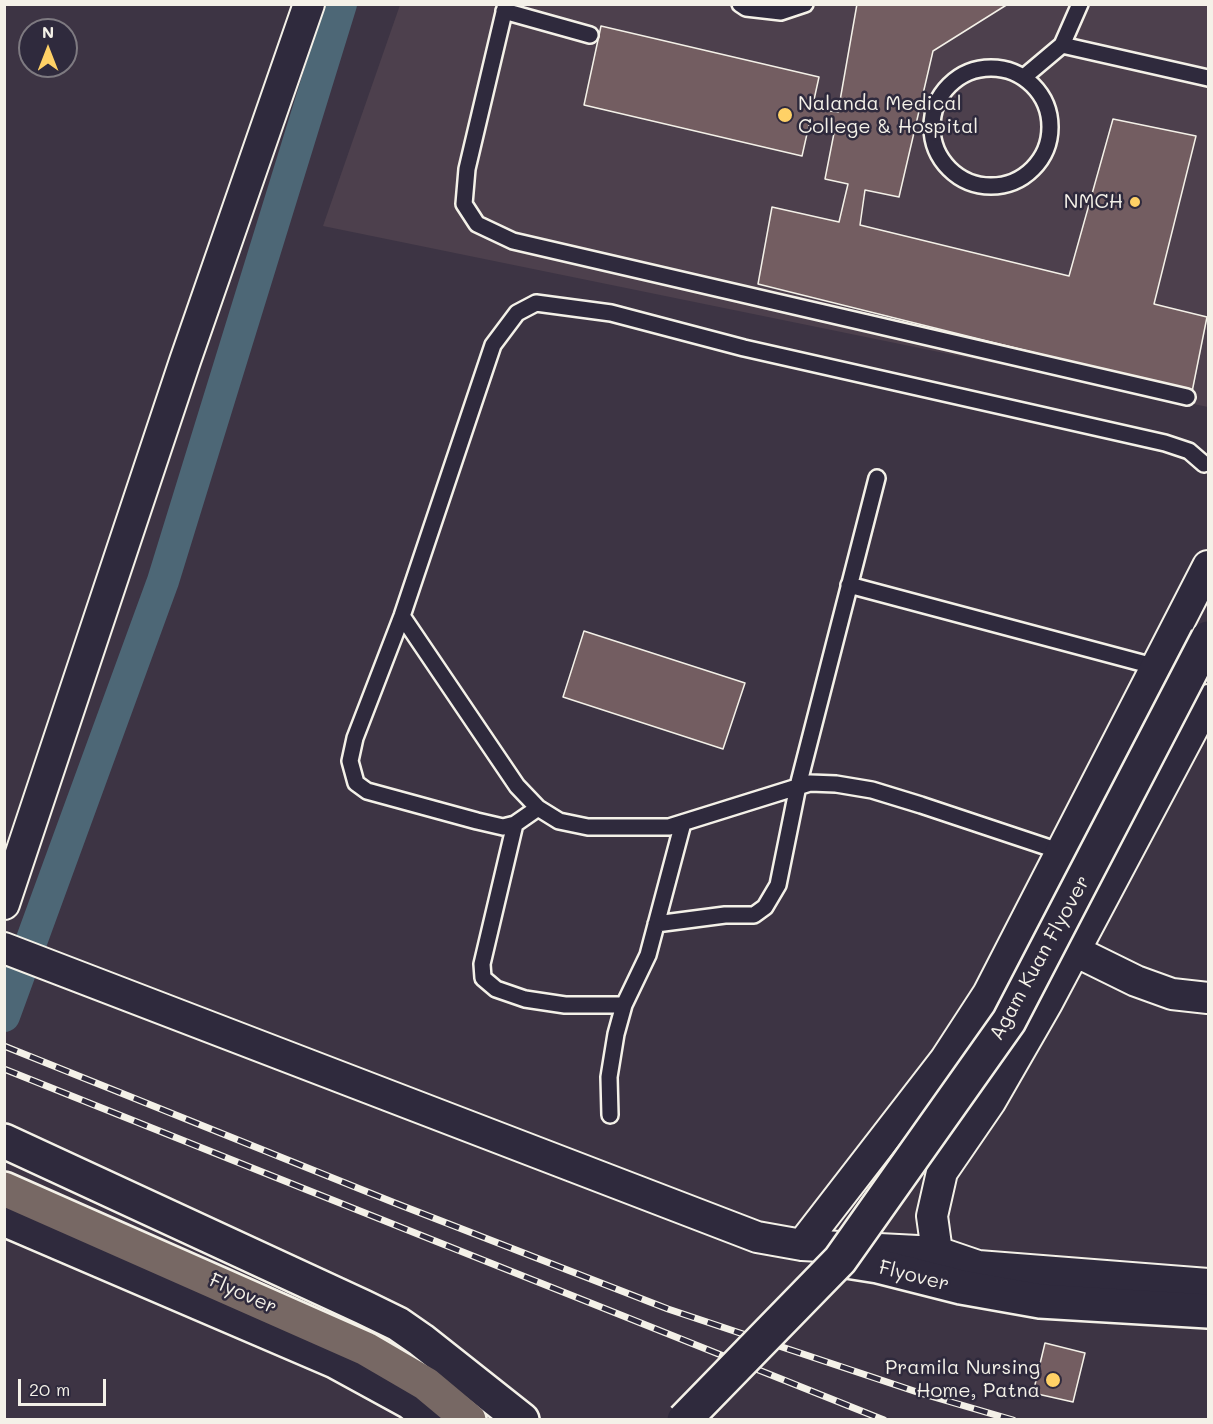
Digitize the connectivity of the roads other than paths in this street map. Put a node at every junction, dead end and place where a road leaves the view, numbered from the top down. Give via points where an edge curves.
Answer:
1 (309, 4) edge
2 (740, 4) edge
3 (805, 4) edge
4 (1080, 4) edge
5 (505, 8) edge
6 (590, 35) dead end
7 (1062, 45) junction
8 (1024, 77) junction
9 (1209, 78) edge
10 (1187, 397) dead end
11 (1203, 464) dead end
12 (877, 478) dead end
13 (1209, 566) edge
14 (849, 585) junction
15 (402, 616) junction
16 (1209, 638) edge
17 (1156, 667) junction
18 (1209, 700) edge
19 (798, 786) junction
20 (538, 808) junction
21 (683, 823) junction
22 (515, 824) junction
23 (1062, 852) junction
24 (4, 904) edge
25 (656, 924) junction
26 (4, 948) edge
27 (1075, 951) junction
28 (1209, 998) edge
29 (624, 1005) junction
30 (610, 1115) dead end
31 (4, 1141) edge
32 (5, 1214) edge
33 (802, 1245) junction
34 (937, 1252) junction
35 (840, 1260) junction
36 (1209, 1284) edge
37 (1209, 1311) edge
38 (432, 1419) edge
39 (469, 1419) edge
40 (522, 1419) edge
41 (684, 1419) edge

1 - 24 street
2 - 3 lane via 781,12
4 - 7 lane
5 - 6 lane
5 - 10 lane via 467,169 464,204 477,224 513,241
7 - 8 lane
7 - 9 lane
8 - 8 lane via 1039,91 1048,109 1051,129 1047,149 1036,166 1020,179 1000,185 963,180 937,152 932,134 939,97 951,82 968,72 1005,69
11 - 15 lane via 1189,451 1165,443 744,348 611,313 536,303 517,313 493,345
12 - 14 lane
13 - 17 street
14 - 17 lane
14 - 19 lane
15 - 20 lane via 517,786
15 - 22 lane via 355,738 350,761 356,783 366,791 477,821 503,827
16 - 35 street, Agam Kuan Flyover, bridge via 1010,1021
17 - 23 street
18 - 27 street
19 - 21 lane
19 - 23 lane via 836,784 872,790
19 - 25 lane via 778,885 765,907 754,915
20 - 21 lane via 559,821 588,827 669,827
20 - 22 lane
21 - 25 lane
22 - 29 lane via 482,964 483,978 496,989 525,999 566,1005
23 - 33 street via 967,1029
25 - 29 lane via 648,955
26 - 33 street via 757,1237
27 - 28 street via 1172,994
27 - 34 street via 990,1102 942,1172 932,1215
29 - 30 lane via 609,1077
31 - 40 street via 398,1324
32 - 38 street via 335,1361 410,1402
32 - 39 main road, Flyover via 366,1349 426,1384
33 - 34 street
34 - 36 street via 978,1266
35 - 37 street, Flyover via 1040,1301
35 - 41 street, bridge

